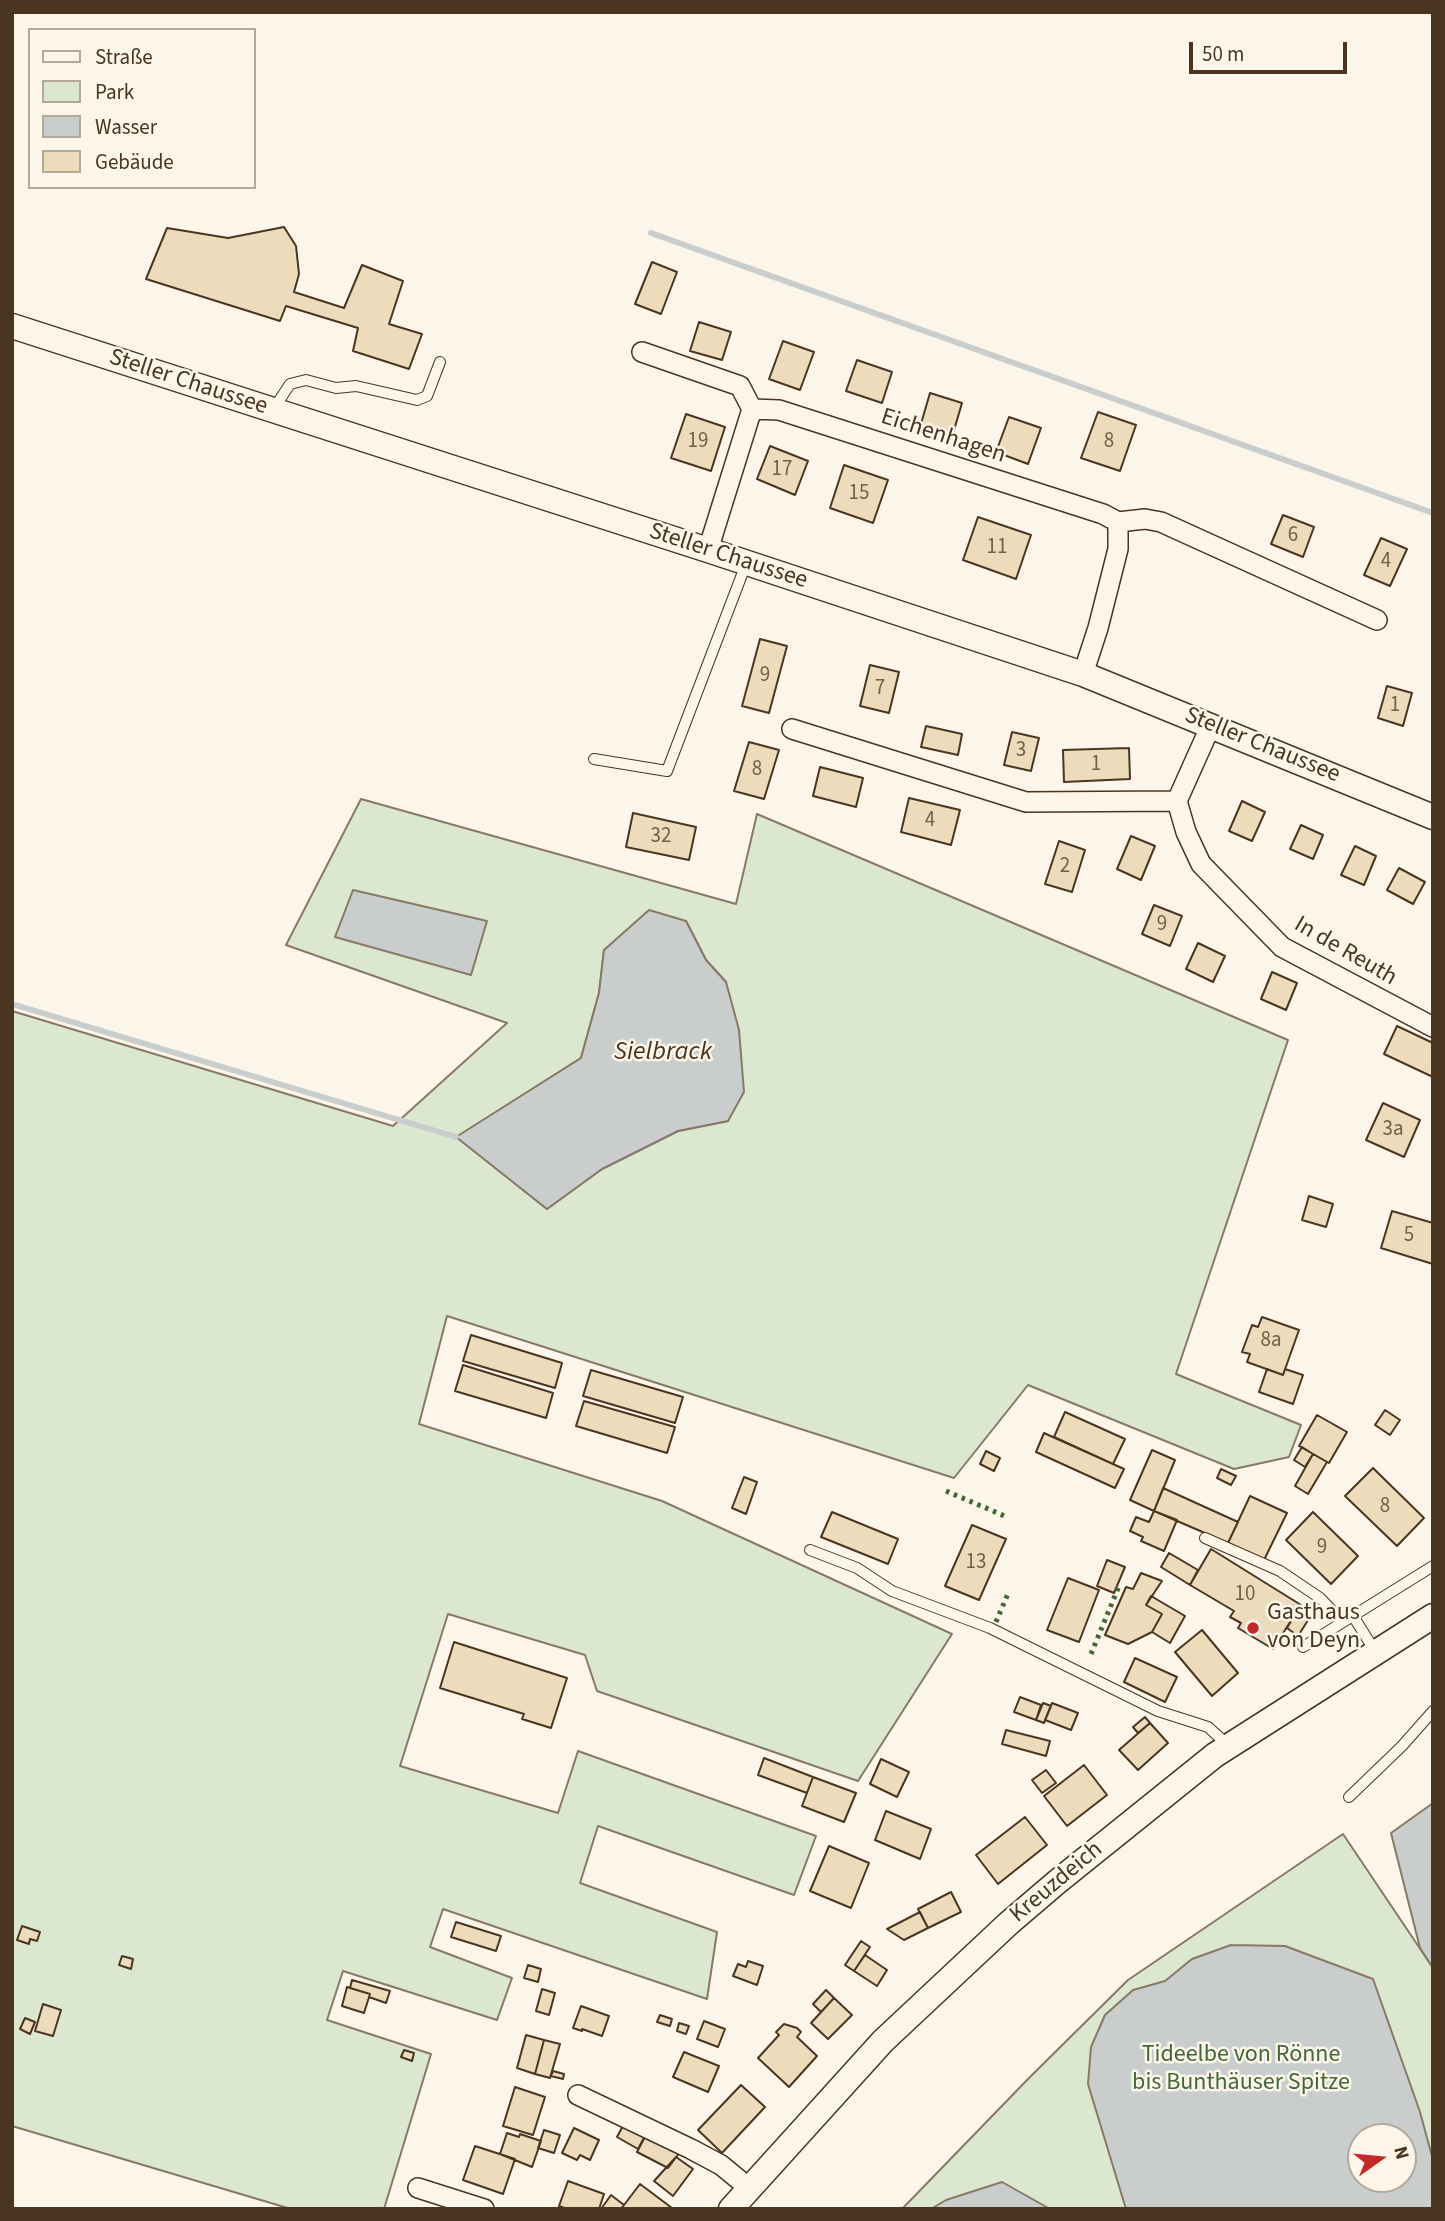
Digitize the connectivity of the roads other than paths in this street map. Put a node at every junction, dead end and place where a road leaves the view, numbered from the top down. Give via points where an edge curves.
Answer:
1 (12, 326) edge
2 (642, 352) dead end
3 (440, 362) dead end
4 (752, 409) junction
5 (273, 410) junction
6 (1118, 522) junction
7 (708, 550) junction
8 (746, 563) junction
9 (1377, 620) dead end
10 (1083, 674) junction
11 (1211, 725) junction
12 (792, 729) dead end
13 (594, 759) dead end
14 (1177, 801) junction
15 (1433, 817) edge
16 (1433, 1027) edge
17 (1205, 1538) dead end
18 (810, 1550) dead end
19 (1433, 1566) edge
20 (1353, 1616) junction
21 (1433, 1616) edge
22 (1343, 1622) junction
23 (1303, 1647) dead end
24 (1376, 1653) junction
25 (1433, 1711) edge
26 (1229, 1746) junction
27 (1349, 1797) dead end
28 (578, 2095) dead end
29 (418, 2188) dead end
30 (749, 2188) junction
31 (484, 2209) edge
32 (732, 2209) edge

1 - 5 street, Steller Chaussee
2 - 4 street via 740,386
3 - 5 lane via 427,396 417,400 306,380 289,384
4 - 6 street, Eichenhagen via 779,410
4 - 7 street
5 - 7 street, Steller Chaussee
6 - 9 street, Eichenhagen via 1145,519 1161,523
6 - 10 street via 1118,549
7 - 8 street, Steller Chaussee
8 - 10 street, Steller Chaussee
8 - 13 lane via 667,771
10 - 11 street, Steller Chaussee
11 - 14 street
11 - 15 street, Steller Chaussee
12 - 14 street via 1026,802
14 - 16 street, In de Reuth via 1201,864 1282,947
17 - 22 lane via 1280,1571 1320,1598
18 - 26 lane via 858,1568 892,1591 1014,1639 1147,1705 1208,1727
19 - 20 lane
20 - 22 lane
20 - 24 lane
21 - 24 street, Kreuzdeich
22 - 23 lane
24 - 26 street, Kreuzdeich
25 - 27 lane
26 - 30 street, Kreuzdeich via 989,1941 883,2041
28 - 30 street via 721,2165
29 - 31 street
30 - 32 street, Kreuzdeich

